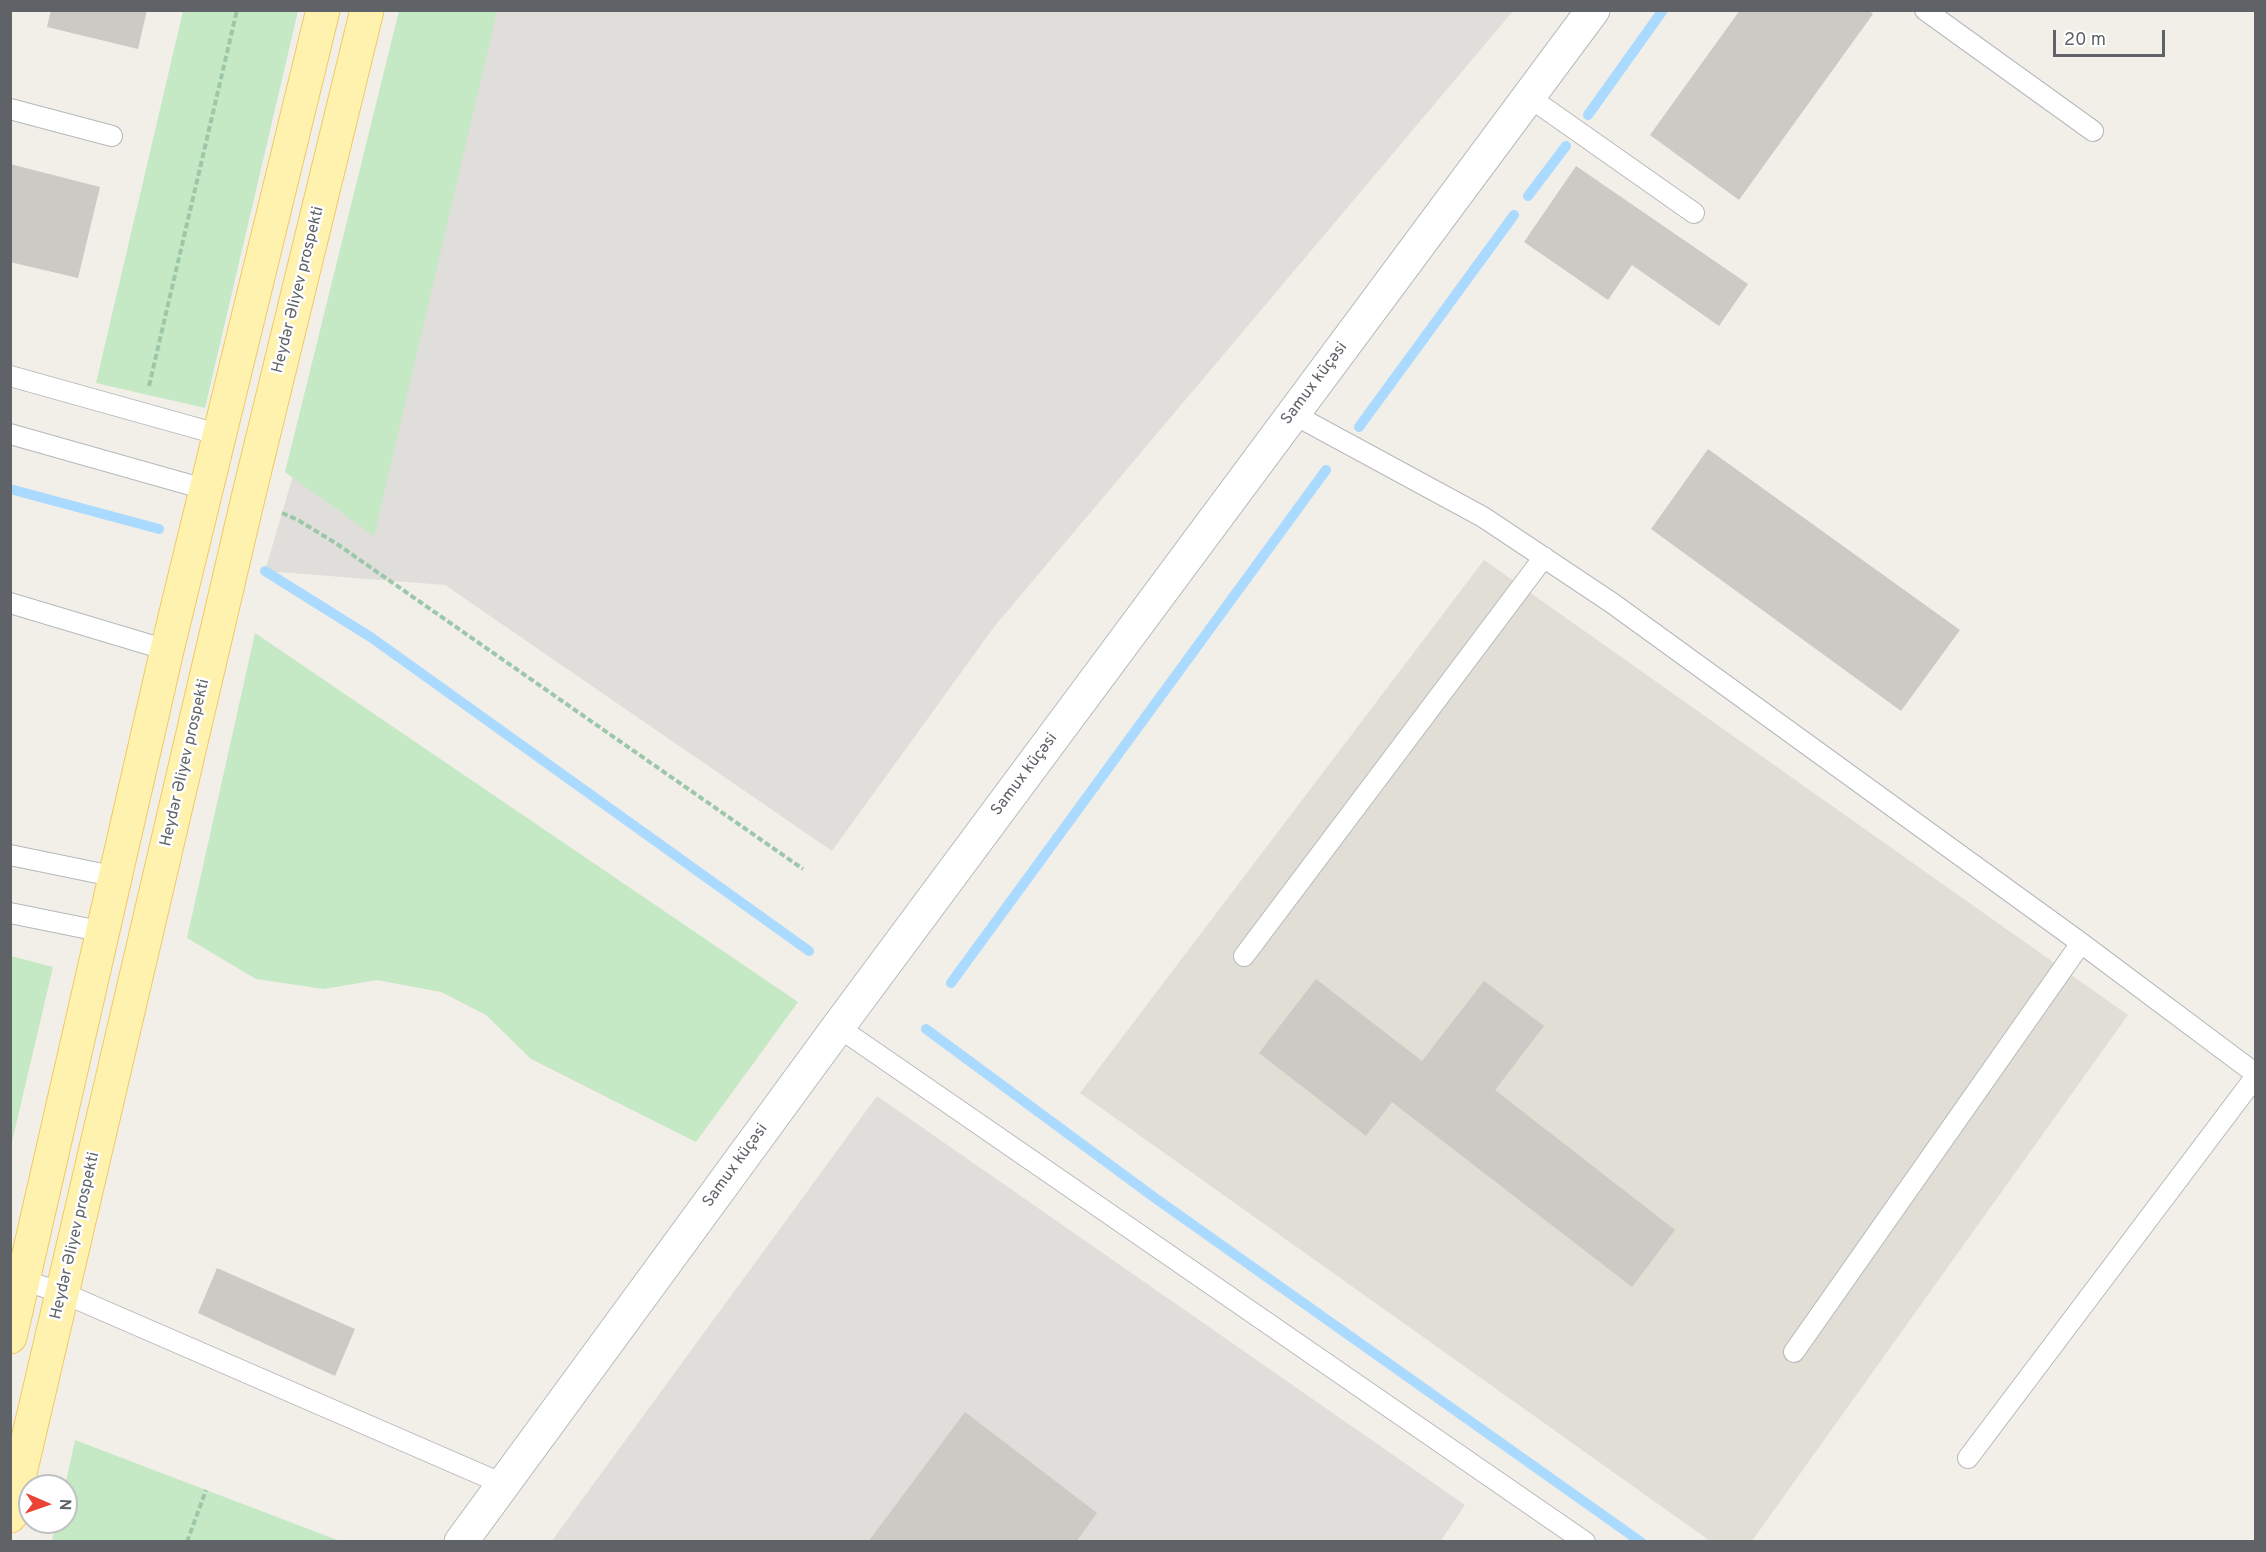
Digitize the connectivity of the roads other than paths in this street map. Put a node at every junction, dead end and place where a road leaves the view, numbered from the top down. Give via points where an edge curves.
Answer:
1 (323, 10) edge
2 (367, 10) edge
3 (1593, 10) edge
4 (1925, 10) edge
5 (1529, 97) junction
6 (10, 109) edge
7 (2093, 130) dead end
8 (112, 136) dead end
9 (1694, 213) dead end
10 (10, 376) edge
11 (1293, 414) junction
12 (10, 434) edge
13 (221, 435) junction
14 (208, 489) junction
15 (1544, 557) junction
16 (10, 603) edge
17 (167, 650) junction
18 (10, 855) edge
19 (117, 877) junction
20 (10, 913) edge
21 (104, 932) junction
22 (2081, 943) junction
23 (1244, 956) dead end
24 (838, 1027) junction
25 (2256, 1075) edge
26 (17, 1278) edge
27 (63, 1293) junction
28 (10, 1337) edge
29 (1794, 1352) dead end
30 (1968, 1458) dead end
31 (503, 1484) junction
32 (10, 1516) edge
33 (461, 1542) edge
34 (1585, 1542) edge

1 - 13 main road
2 - 27 main road, Heydər Əliyev prospekti via 248,498
3 - 5 main road, Samux küçəsi
4 - 7 lane
5 - 9 lane
5 - 11 main road, Samux küçəsi
6 - 8 lane
10 - 13 lane
11 - 15 lane via 1484,517
11 - 24 main road, Samux küçəsi
12 - 14 lane
13 - 14 main road
14 - 17 main road
15 - 22 lane
15 - 23 lane
16 - 17 lane
17 - 19 main road
18 - 19 lane
19 - 21 main road
20 - 21 lane
21 - 26 main road
22 - 25 lane
22 - 29 lane
24 - 31 main road, Samux küçəsi
24 - 34 lane
25 - 30 lane
26 - 27 lane
26 - 28 main road
27 - 31 lane
27 - 32 main road, Heydər Əliyev prospekti
31 - 33 main road, Samux küçəsi

